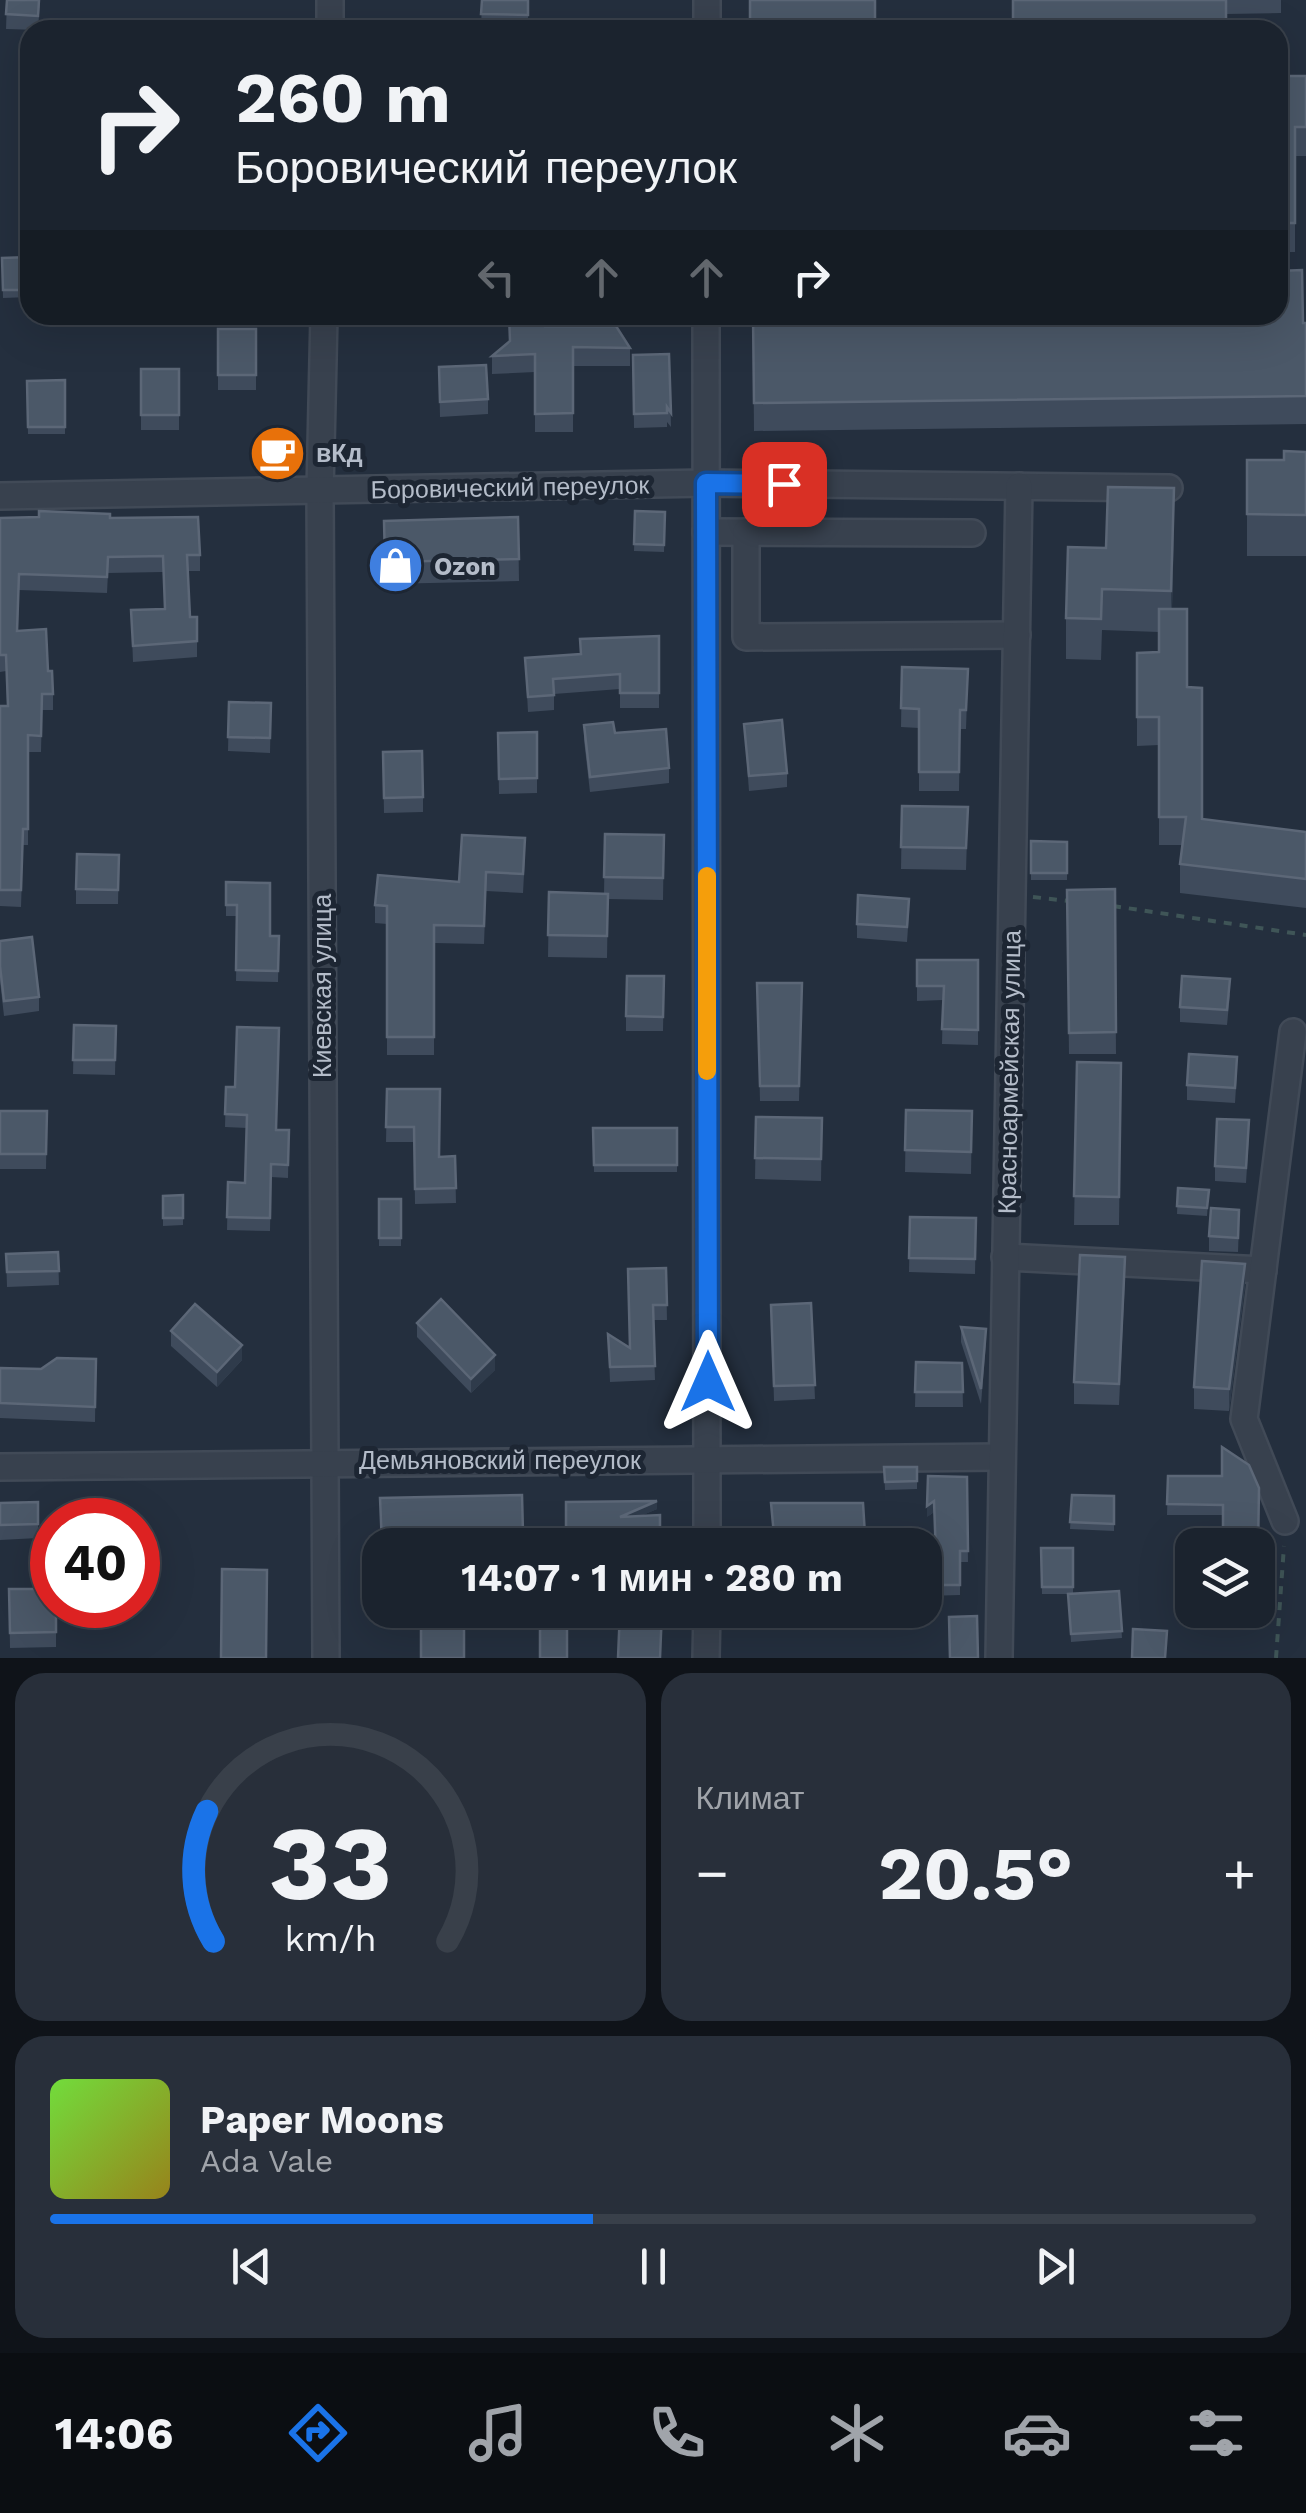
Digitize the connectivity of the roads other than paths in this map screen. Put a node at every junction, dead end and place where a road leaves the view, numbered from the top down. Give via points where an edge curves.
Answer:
1 (324, 325) edge
2 (706, 325) edge
3 (706, 483) junction
4 (1019, 486) junction
5 (1169, 488) edge
6 (320, 491) junction
7 (0, 496) edge
8 (706, 532) junction
9 (746, 532) junction
10 (972, 533) dead end
11 (1017, 635) junction
12 (1293, 1032) dead end
13 (1005, 1257) junction
14 (1263, 1270) junction
15 (1000, 1457) junction
16 (708, 1459) junction
17 (324, 1462) junction
18 (0, 1467) edge
19 (1286, 1521) road end
20 (707, 1528) edge
21 (707, 1628) edge
22 (326, 1658) edge
23 (706, 1658) edge
24 (999, 1658) edge

1 - 6 street, Киевская улица
2 - 3 street
3 - 4 street, Боровический переулок
3 - 6 street, Боровический переулок
3 - 8 street
4 - 5 street, Боровический переулок
4 - 11 street, Красноармейская улица
6 - 7 street, Боровический переулок
6 - 17 street, Киевская улица
8 - 9 street
8 - 16 street
9 - 10 street
9 - 11 street via 746,637
11 - 13 street, Красноармейская улица
12 - 14 street
13 - 14 street
13 - 15 street, Красноармейская улица
14 - 19 street via 1244,1420
15 - 16 street, Демьяновский переулок
15 - 24 street, Красноармейская улица
16 - 17 street, Демьяновский переулок
16 - 20 street
17 - 18 street, Демьяновский переулок
17 - 22 street, Киевская улица
21 - 23 street

